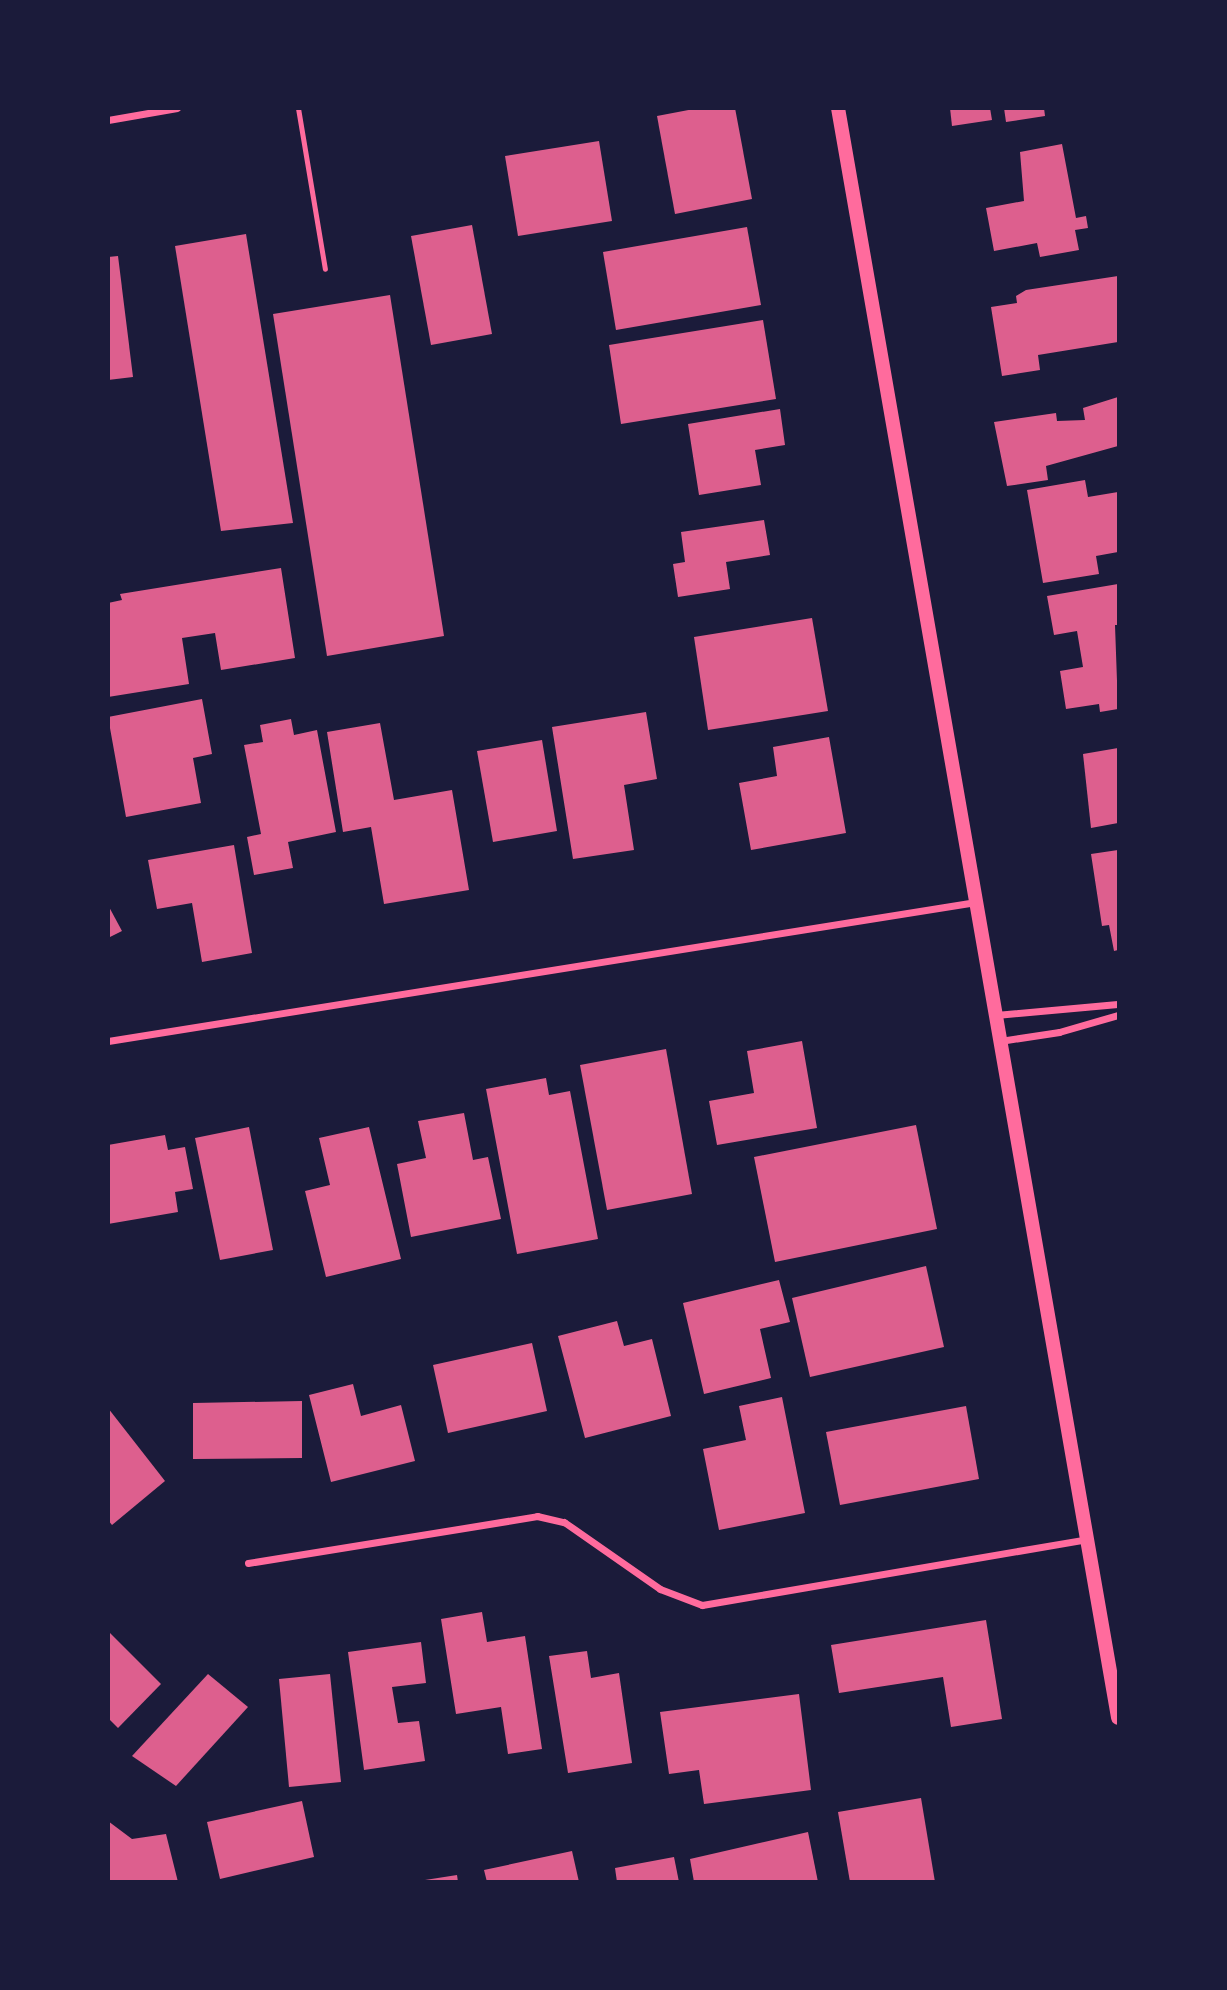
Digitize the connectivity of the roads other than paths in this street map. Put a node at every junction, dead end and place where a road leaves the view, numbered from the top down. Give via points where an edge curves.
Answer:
1 (177, 108) edge
2 (298, 108) edge
3 (838, 108) edge
4 (108, 120) edge
5 (325, 270) dead end
6 (976, 902) junction
7 (1118, 1004) edge
8 (996, 1015) junction
9 (1118, 1015) edge
10 (108, 1041) edge
11 (1000, 1041) junction
12 (1087, 1539) junction
13 (248, 1563) dead end
14 (1118, 1718) edge

1 - 4 street
2 - 5 lane
3 - 6 main road
6 - 8 main road
6 - 10 street
7 - 8 street
8 - 11 main road
9 - 11 street via 1059,1032
11 - 12 main road
12 - 13 street via 702,1605 660,1589 564,1522 537,1516
12 - 14 main road

